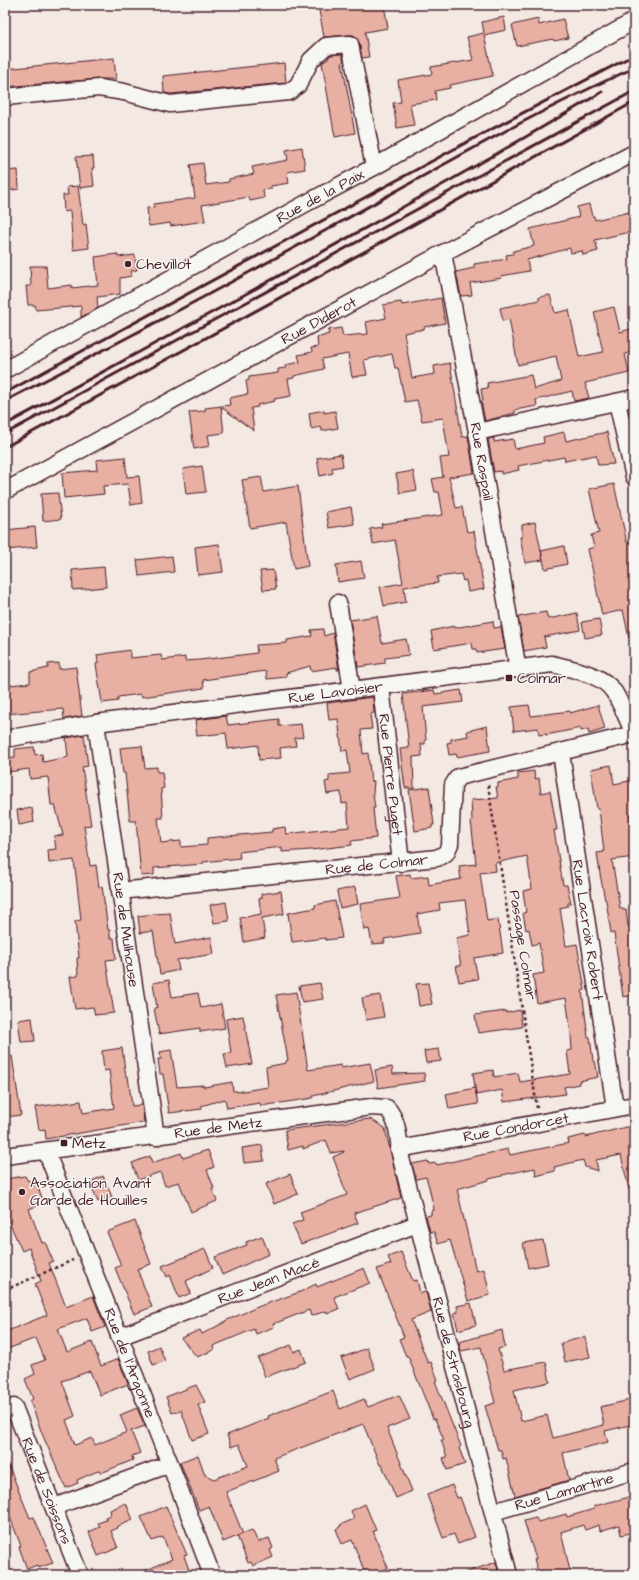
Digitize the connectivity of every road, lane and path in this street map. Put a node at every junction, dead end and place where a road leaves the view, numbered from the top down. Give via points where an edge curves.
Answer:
1 (634, 21) edge
2 (5, 97) edge
3 (634, 153) edge
4 (374, 167) junction
5 (443, 253) junction
6 (5, 370) edge
7 (634, 398) edge
8 (617, 402) junction
9 (477, 432) junction
10 (634, 477) edge
11 (5, 491) edge
12 (338, 603) dead end
13 (518, 670) junction
14 (381, 687) junction
15 (352, 690) junction
16 (96, 723) junction
17 (634, 734) edge
18 (5, 739) edge
19 (561, 753) junction
20 (486, 770) junction
21 (401, 862) junction
22 (120, 891) junction
23 (634, 1105) edge
24 (615, 1108) junction
25 (539, 1122) junction
26 (156, 1137) junction
27 (399, 1149) junction
28 (46, 1151) junction
29 (5, 1156) edge
30 (417, 1224) junction
31 (87, 1254) junction
32 (5, 1290) edge
33 (119, 1337) junction
34 (14, 1407) dead end
35 (170, 1464) junction
36 (634, 1471) edge
37 (54, 1507) junction
38 (493, 1512) junction
39 (80, 1575) edge
40 (212, 1575) edge
41 (509, 1575) edge

1 - 4 street, Rue de la Paix
2 - 4 street via 99,88 170,104 289,92 298,85 311,60 326,46 350,44
3 - 5 street, Rue Diderot
4 - 6 street, Rue de la Paix
5 - 9 street, Rue Raspail
5 - 11 street, Rue Diderot
7 - 8 street
8 - 9 street
8 - 10 street
9 - 13 street, Rue Raspail
12 - 15 street
13 - 14 street, Rue Lavoisier
13 - 17 street, Rue Lavoisier via 552,664 605,682 613,691
14 - 15 street, Rue Lavoisier
14 - 21 street, Rue Pierre Puget
15 - 16 street, Rue Lavoisier
16 - 18 street, Rue Lavoisier
16 - 22 street, Rue de Mulhouse
17 - 19 street, Rue de Colmar
19 - 20 street, Rue de Colmar
19 - 24 street, Rue Lacroix Robert
20 - 21 street, Rue de Colmar via 458,777 453,785 450,844 446,853 437,858
20 - 25 path, Passage Colmar
21 - 22 street, Rue de Colmar
22 - 26 street, Rue de Mulhouse
23 - 24 street, Rue Condorcet
24 - 25 street, Rue Condorcet
25 - 27 street, Rue Condorcet
26 - 27 street, Rue de Metz via 371,1107 387,1108 394,1116
26 - 28 street, Rue de Metz
27 - 30 street, Rue de Strasbourg
28 - 29 street, Rue de Metz
28 - 31 street, Rue de l'Argonne
30 - 33 street, Rue Jean Macé
30 - 38 street, Rue de Strasbourg
31 - 32 path
31 - 33 street, Rue de l'Argonne
33 - 35 street, Rue de l'Argonne
34 - 37 street, Rue de Soissons
35 - 37 street
35 - 40 street, Rue de l'Argonne
36 - 38 street, Rue Lamartine
37 - 39 street, Rue de Soissons
38 - 41 street, Rue de Strasbourg

